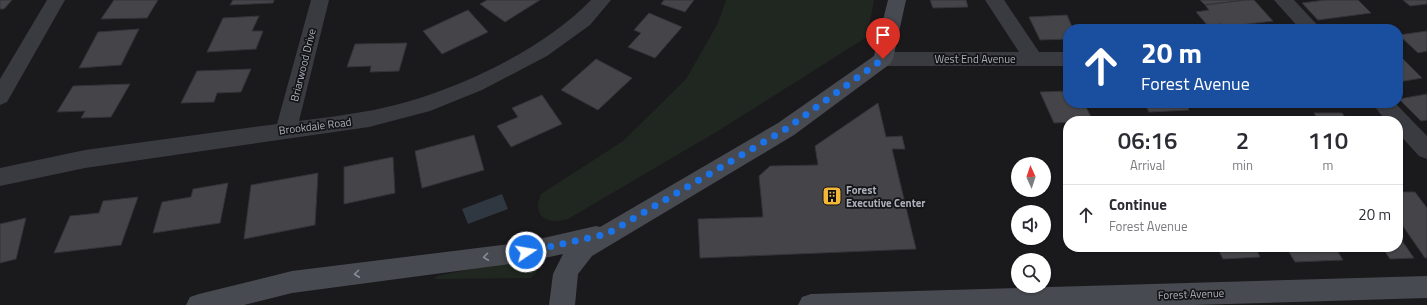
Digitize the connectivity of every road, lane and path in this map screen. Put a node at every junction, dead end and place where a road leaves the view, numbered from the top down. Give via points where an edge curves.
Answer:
1 (56, 0) edge
2 (320, 0) edge
3 (602, 0) edge
4 (896, 0) edge
5 (994, 0) edge
6 (1283, 0) edge
7 (1306, 24) edge
8 (883, 59) junction
9 (1063, 59) edge
10 (1034, 60) junction
11 (0, 97) edge
12 (1387, 108) edge
13 (1394, 116) edge
14 (1403, 125) edge
15 (286, 130) junction
16 (1427, 150) edge
17 (0, 177) edge
18 (607, 234) junction
19 (1427, 287) edge
20 (968, 302) edge
21 (199, 305) edge
22 (562, 305) edge
23 (811, 305) edge

1 - 11 street
2 - 15 street, Briarwood Drive
3 - 15 street, Brookdale Road via 582,20 540,51 475,85 430,102 369,119
4 - 8 main road
5 - 10 street
6 - 7 street
8 - 10 street, West End Avenue
8 - 18 main road via 786,129
9 - 10 street, West End Avenue
12 - 13 street
14 - 16 street
15 - 17 street, Brookdale Road via 85,159
18 -> 21 main road via 526,252 292,282
18 - 22 main road via 583,249 568,265 564,278
19 - 20 main road, Forest Avenue
20 - 23 main road, Forest Avenue

